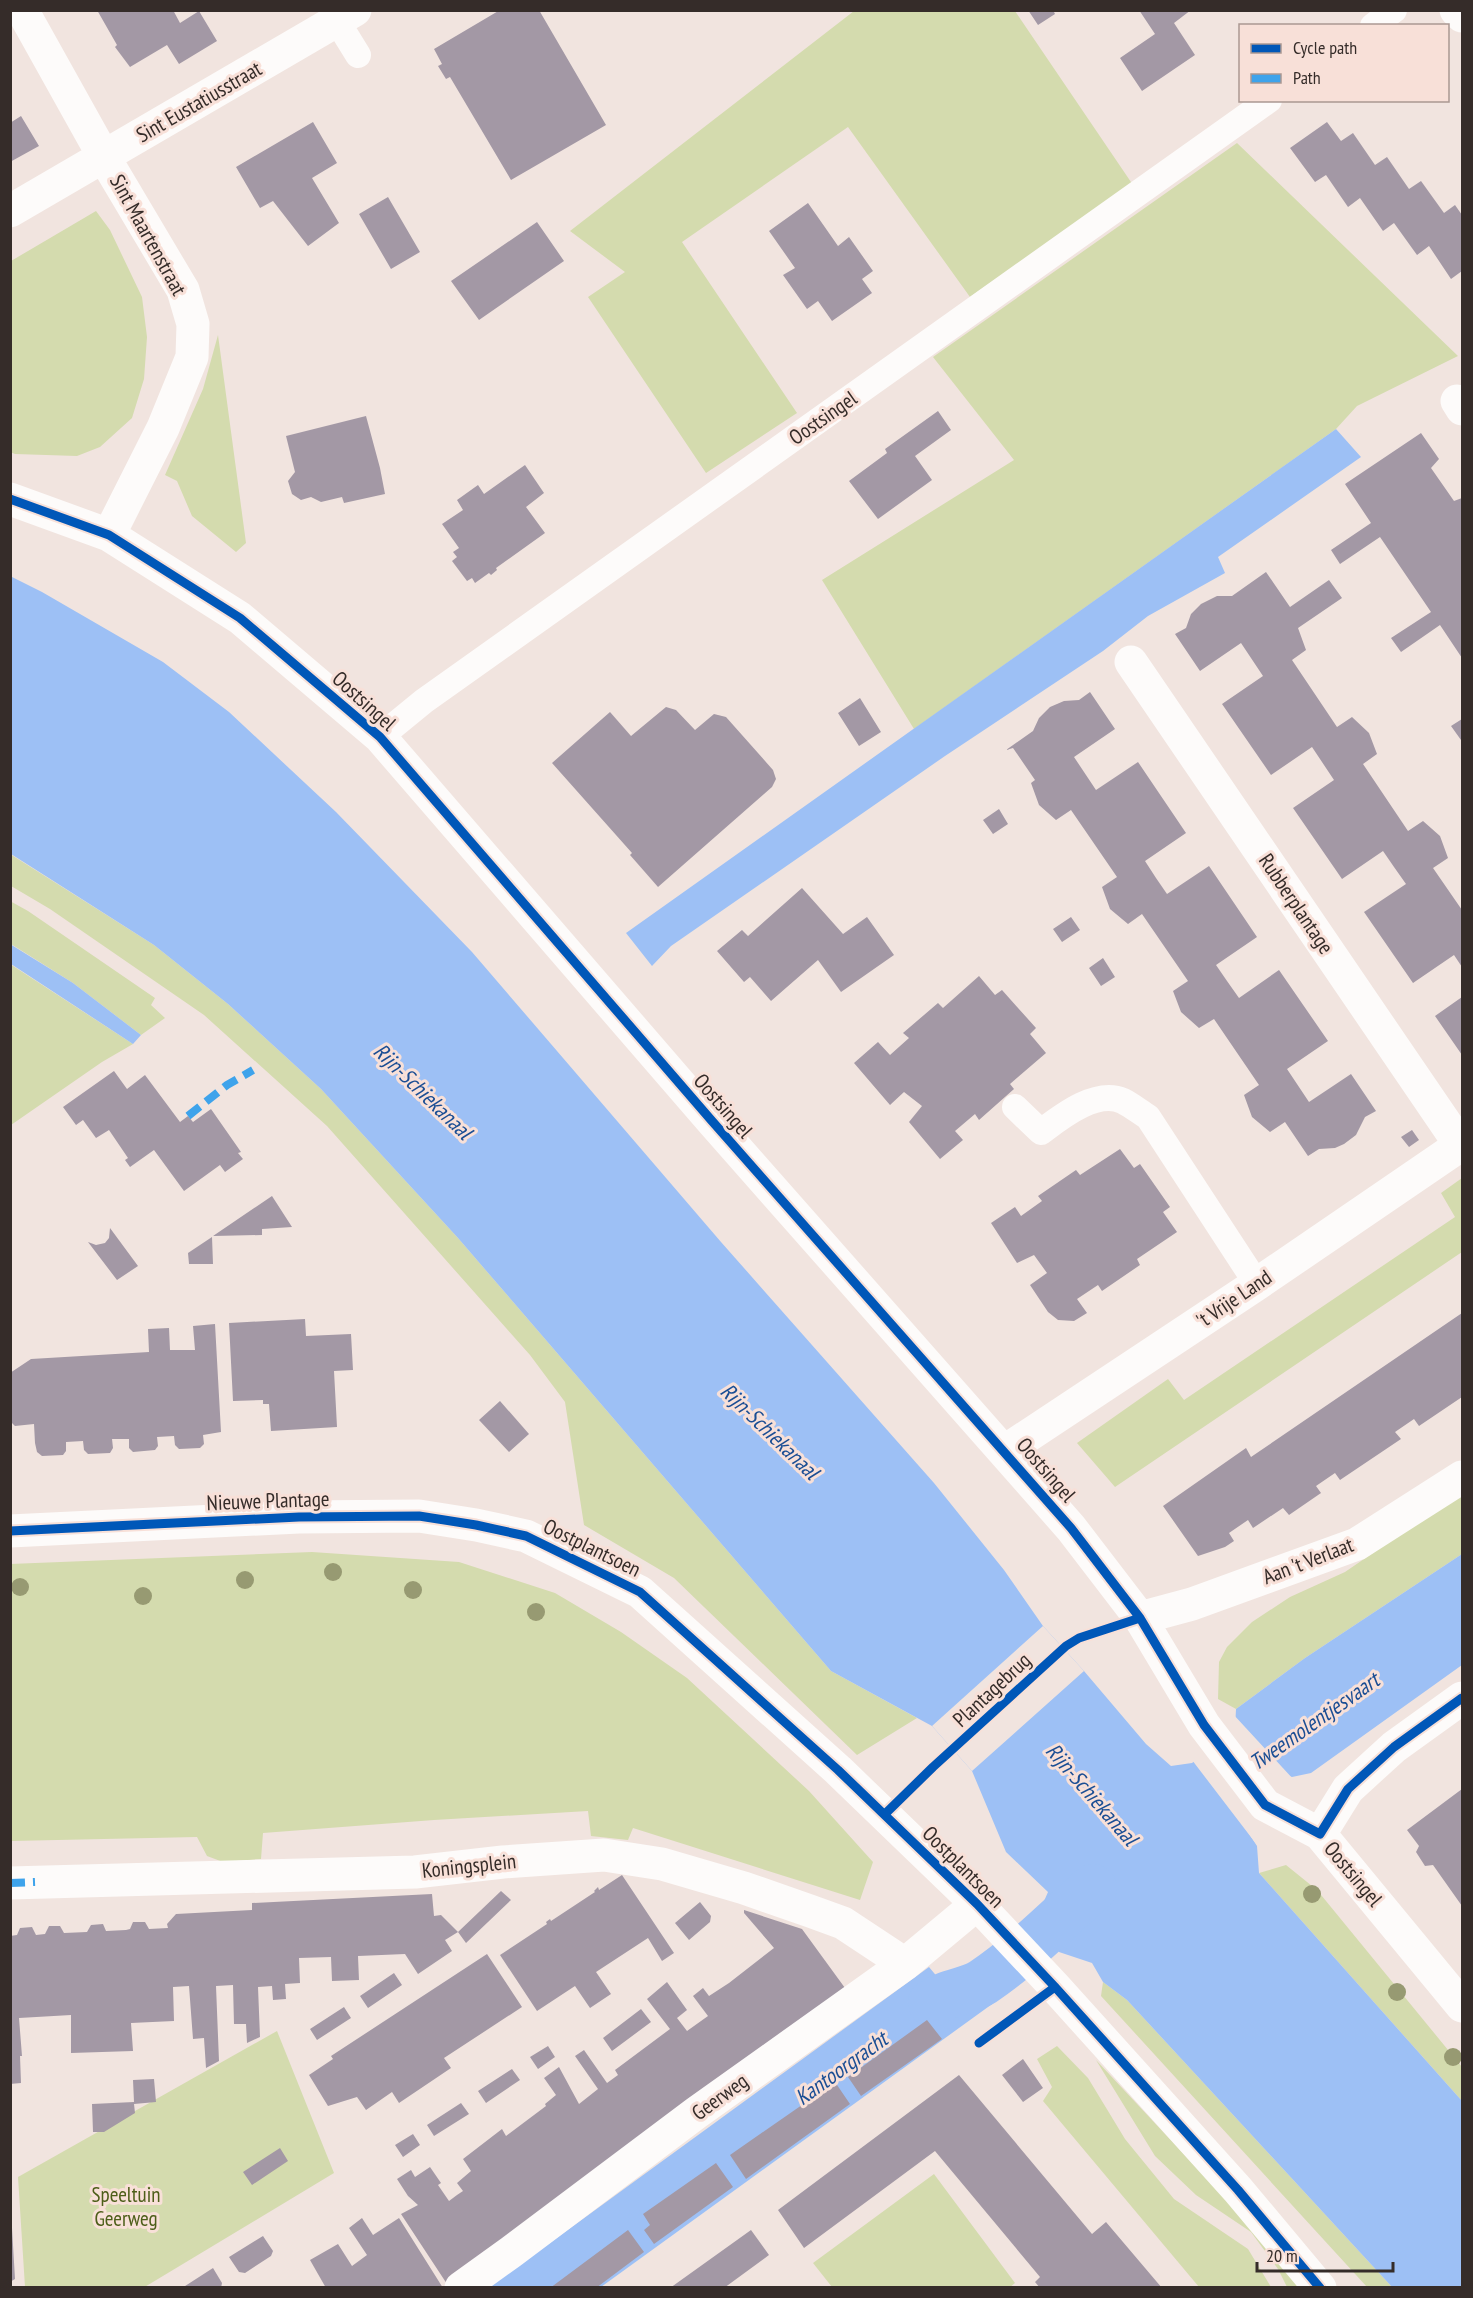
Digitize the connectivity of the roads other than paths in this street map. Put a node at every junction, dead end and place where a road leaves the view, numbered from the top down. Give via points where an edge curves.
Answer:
1 (22, 10) edge
2 (1394, 10) edge
3 (1456, 10) edge
4 (346, 16) edge
5 (1462, 16) edge
6 (1376, 24) edge
7 (358, 55) dead end
8 (1266, 102) edge
9 (104, 157) junction
10 (10, 211) edge
11 (10, 499) edge
12 (109, 535) junction
13 (1131, 662) dead end
14 (380, 737) junction
15 (1015, 1107) dead end
16 (1462, 1145) edge
17 (1257, 1284) junction
18 (1005, 1451) junction
19 (1462, 1477) edge
20 (10, 1531) edge
21 (526, 1536) joint
22 (1140, 1618) junction
23 (1462, 1698) edge
24 (1320, 1834) junction
25 (10, 1883) edge
26 (977, 1904) junction
27 (905, 1964) junction
28 (1462, 2006) edge
29 (461, 2288) edge
30 (1320, 2288) edge

1 - 9 street, Sint Maartenstraat
2 - 6 lane
3 - 5 street
4 - 7 lane
4 - 9 street, Sint Eustatiusstraat
8 - 14 lane, Oostsingel via 424,700
9 - 10 street, Sint Eustatiusstraat
9 - 12 street, Sint Maartenstraat via 183,290 193,324 192,357 163,428
11 - 12 street, Oostsingel
12 - 14 street, Oostsingel via 240,618
13 - 16 street, Rubberplantage
14 - 18 street, Oostsingel via 704,1112
15 - 17 lane via 1041,1132 1072,1109 1098,1099 1121,1100 1148,1117
16 - 17 street, 't Vrije Land
17 - 18 street, 't Vrije Land
18 - 22 street, Oostsingel
19 - 22 street, Aan 't Verlaat via 1357,1544 1192,1604
20 - 21 street, Nieuwe Plantage via 299,1517 419,1516
21 - 26 street, Oostplantsoen via 640,1592 838,1770
22 - 24 street, Oostsingel via 1204,1725 1265,1805
23 - 24 street via 1394,1748 1348,1789
24 - 28 street, Oostsingel
25 - 27 street, Koningsplein via 415,1872 604,1855 662,1864 810,1911 843,1923
26 - 27 street, Geerweg
26 - 30 street, Oostplantsoen via 1238,2190
27 - 29 street, Geerweg

